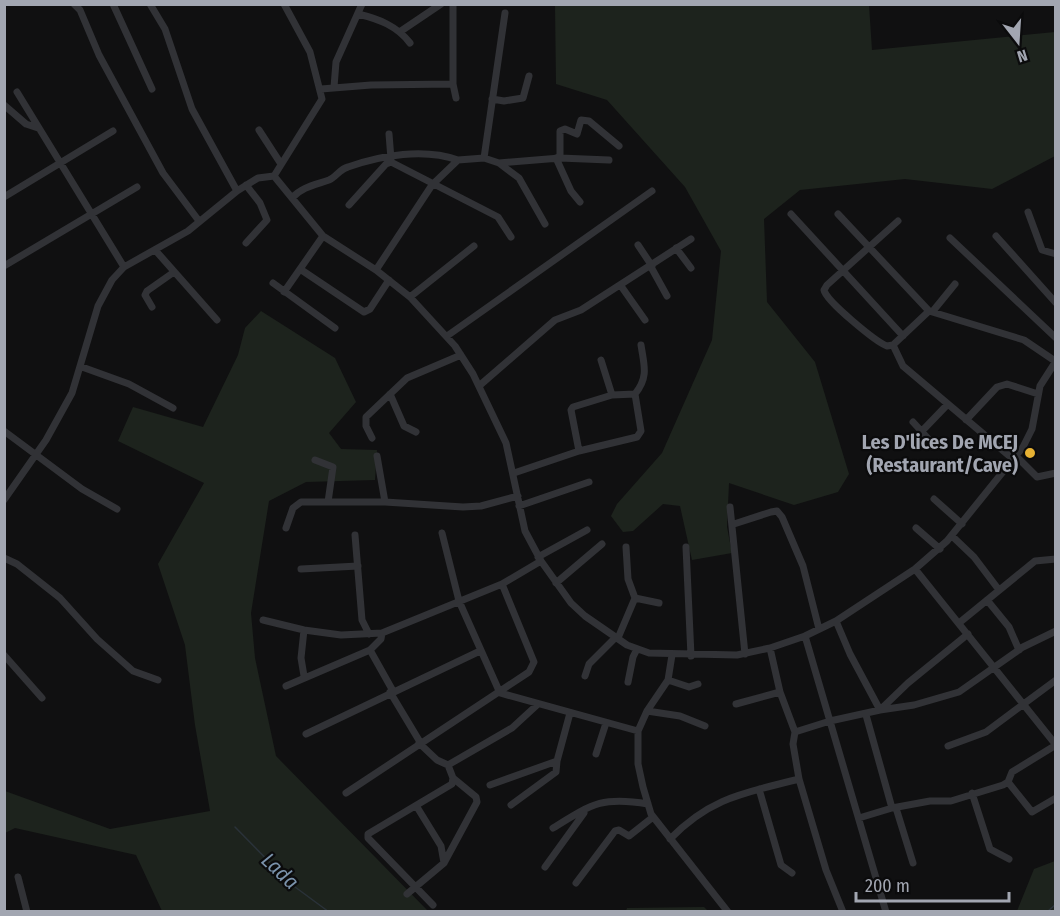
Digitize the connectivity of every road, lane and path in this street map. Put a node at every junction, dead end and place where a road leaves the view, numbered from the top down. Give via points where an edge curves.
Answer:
1 (74, 4) edge
2 (113, 4) edge
3 (150, 4) edge
4 (284, 4) edge
5 (362, 4) edge
6 (441, 4) edge
7 (453, 4) edge
8 (505, 13) dead end
9 (358, 14) junction
10 (401, 31) junction
11 (410, 43) dead end
12 (529, 75) dead end
13 (453, 84) junction
14 (334, 87) junction
15 (152, 89) dead end
16 (321, 89) junction
17 (16, 92) dead end
18 (456, 98) dead end
19 (492, 99) junction
20 (4, 105) edge
21 (38, 128) junction
22 (260, 130) dead end
23 (113, 131) dead end
24 (389, 134) dead end
25 (619, 146) dead end
26 (484, 158) junction
27 (558, 158) junction
28 (391, 159) junction
29 (458, 160) junction
30 (609, 160) dead end
31 (60, 163) junction
32 (499, 163) junction
33 (281, 164) junction
34 (274, 176) junction
35 (432, 184) junction
36 (246, 185) junction
37 (137, 187) dead end
38 (237, 191) junction
39 (652, 191) dead end
40 (4, 197) edge
41 (292, 198) junction
42 (580, 202) dead end
43 (349, 205) dead end
44 (1028, 212) dead end
45 (791, 214) dead end
46 (838, 214) dead end
47 (92, 215) junction
48 (199, 221) junction
49 (898, 221) dead end
50 (545, 224) dead end
51 (323, 236) junction
52 (996, 236) dead end
53 (511, 237) dead end
54 (950, 238) dead end
55 (691, 239) dead end
56 (246, 243) dead end
57 (638, 245) dead end
58 (474, 246) dead end
59 (871, 246) junction
60 (676, 248) junction
61 (156, 251) junction
62 (1056, 254) edge
63 (4, 266) edge
64 (651, 266) junction
65 (124, 267) junction
66 (690, 268) dead end
67 (300, 269) junction
68 (376, 270) junction
69 (845, 270) junction
70 (174, 272) junction
71 (389, 280) junction
72 (273, 283) dead end
73 (955, 284) dead end
74 (621, 286) junction
75 (284, 292) junction
76 (667, 296) dead end
77 (410, 297) junction
78 (1056, 303) edge
79 (152, 307) dead end
80 (931, 311) junction
81 (217, 320) dead end
82 (645, 320) dead end
83 (335, 328) dead end
84 (447, 336) junction
85 (903, 336) junction
86 (1056, 338) edge
87 (641, 345) dead end
88 (893, 345) junction
89 (461, 355) junction
90 (601, 360) dead end
91 (1055, 361) edge
92 (82, 367) junction
93 (479, 386) junction
94 (390, 394) junction
95 (635, 394) junction
96 (1038, 394) junction
97 (612, 395) junction
98 (946, 405) junction
99 (173, 408) dead end
100 (966, 420) junction
101 (913, 422) dead end
102 (4, 431) edge
103 (922, 431) junction
104 (416, 432) dead end
105 (372, 438) dead end
106 (934, 445) dead end
107 (579, 451) junction
108 (36, 455) junction
109 (377, 456) dead end
110 (1015, 458) junction
111 (315, 460) dead end
112 (514, 473) junction
113 (1056, 473) edge
114 (589, 482) dead end
115 (518, 496) junction
116 (934, 499) dead end
117 (4, 500) edge
118 (328, 502) junction
119 (385, 502) junction
120 (519, 506) junction
121 (730, 507) dead end
122 (117, 509) dead end
123 (734, 524) junction
124 (963, 524) junction
125 (286, 528) dead end
126 (916, 528) dead end
127 (587, 530) dead end
128 (442, 533) dead end
129 (355, 535) dead end
130 (952, 536) junction
131 (602, 544) dead end
132 (626, 547) dead end
133 (686, 547) dead end
134 (940, 549) junction
135 (4, 558) edge
136 (539, 559) junction
137 (1056, 559) edge
138 (358, 566) junction
139 (301, 568) dead end
140 (915, 569) junction
141 (556, 583) junction
142 (502, 584) junction
143 (999, 590) junction
144 (635, 598) junction
145 (987, 600) junction
146 (459, 601) junction
147 (659, 603) dead end
148 (263, 620) dead end
149 (836, 621) junction
150 (959, 623) junction
151 (819, 629) junction
152 (304, 630) junction
153 (1056, 631) edge
154 (382, 633) junction
155 (369, 634) junction
156 (968, 634) junction
157 (805, 636) junction
158 (617, 638) junction
159 (770, 648) junction
160 (638, 649) junction
161 (370, 650) junction
162 (1019, 650) junction
163 (480, 651) junction
164 (745, 654) junction
165 (4, 655) edge
166 (672, 655) junction
167 (691, 656) junction
168 (995, 668) junction
169 (304, 676) junction
170 (585, 676) dead end
171 (158, 680) dead end
172 (668, 680) junction
173 (1056, 680) edge
174 (628, 682) dead end
175 (698, 684) dead end
176 (286, 686) dead end
177 (392, 692) junction
178 (780, 692) junction
179 (500, 693) junction
180 (42, 698) dead end
181 (736, 704) dead end
182 (537, 705) junction
183 (1024, 705) junction
184 (880, 710) junction
185 (647, 711) junction
186 (570, 713) junction
187 (866, 715) junction
188 (830, 721) junction
189 (606, 723) junction
190 (705, 726) dead end
191 (638, 732) junction
192 (795, 732) junction
193 (306, 734) dead end
194 (419, 743) junction
195 (1056, 745) edge
196 (948, 746) dead end
197 (596, 754) dead end
198 (557, 761) junction
199 (448, 765) junction
200 (453, 778) junction
201 (800, 780) junction
202 (1008, 782) junction
203 (490, 785) dead end
204 (759, 789) junction
205 (346, 793) dead end
206 (972, 793) junction
207 (1056, 798) edge
208 (648, 804) junction
209 (512, 806) dead end
210 (417, 807) junction
211 (894, 808) junction
212 (587, 809) junction
213 (653, 817) junction
214 (859, 818) junction
215 (554, 828) dead end
216 (670, 839) junction
217 (1009, 859) dead end
218 (444, 863) junction
219 (913, 863) dead end
220 (544, 867) dead end
221 (792, 873) dead end
222 (18, 877) dead end
223 (576, 883) dead end
224 (416, 886) junction
225 (407, 894) dead end
226 (433, 905) dead end
227 (27, 912) edge
228 (728, 912) edge
229 (843, 912) edge
230 (886, 912) edge

1 - 48 street via 163,173
2 - 15 street
3 - 38 street via 165,29 192,110
4 - 16 street via 310,52
5 - 9 street
6 - 10 street
7 - 13 street
8 - 19 street
9 - 10 street via 379,19
9 - 14 street via 336,62
10 - 11 street
12 - 19 street via 523,98
13 - 14 street
13 - 18 street
14 - 16 street
16 - 33 street via 319,106
17 - 21 street
19 - 26 street
20 - 21 street via 26,124
21 - 31 street
22 - 33 street
23 - 31 street
24 - 28 street
25 - 27 street via 589,121 581,120 577,134 565,129 559,134
26 - 29 street
26 - 32 street
27 - 30 street
27 - 32 street
27 - 42 street
28 - 29 street via 417,154
28 - 35 street
28 - 41 street via 346,167 333,178 298,191
28 - 43 street
29 - 35 street
31 - 40 street
31 - 47 street
32 - 50 street via 524,182
33 - 34 street
34 - 36 street via 267,175
34 - 41 street
35 - 53 street via 498,217
35 - 68 street
36 - 38 street
36 - 56 street via 267,220
37 - 47 street
38 - 48 street
39 - 84 street
41 - 51 street
44 - 62 street via 1042,250
45 - 69 street
46 - 59 street
47 - 63 street
47 - 65 street
48 - 61 street
49 - 59 street
51 - 67 street
51 - 68 street
52 - 78 street
54 - 86 street
55 - 60 street
57 - 64 street
58 - 77 street
59 - 69 street
59 - 80 street
60 - 64 street
60 - 66 street
61 - 65 street
61 - 70 street
64 - 74 street
64 - 76 street
65 - 92 street via 98,306
67 - 71 street via 364,312
67 - 75 street
68 - 71 street
69 - 85 street
69 - 88 street via 827,285 825,295 882,345
70 - 79 street via 147,291 145,295
70 - 81 street
71 - 77 street
72 - 75 street
73 - 80 street
74 - 82 street
74 - 93 street via 555,320
75 - 83 street
77 - 84 street
80 - 85 street
80 - 91 street via 1024,340
84 - 89 street
85 - 88 street
87 - 95 street via 646,375
88 - 98 street via 903,366
89 - 93 street
89 - 94 street via 407,378
90 - 97 street
91 - 96 street
92 - 99 street via 129,384
92 - 108 street via 60,418
93 - 112 street via 506,443
94 - 104 street via 404,426
94 - 105 street via 366,417
95 - 97 street
95 - 107 street via 640,435
96 - 100 street via 1002,385
96 - 110 street via 1032,429
97 - 107 street via 570,410
98 - 100 street
98 - 103 street
100 - 110 street
101 - 103 street
102 - 108 street
103 - 106 street
107 - 112 street
108 - 117 street
108 - 122 street
109 - 119 street
110 - 113 street via 1037,477
110 - 124 street
111 - 118 street via 333,467
112 - 115 street
114 - 120 street
115 - 119 street via 481,506
115 - 120 street
116 - 124 street
118 - 119 street
118 - 125 street via 301,502 293,508
120 - 136 street via 525,531
121 - 123 street
123 - 151 street via 771,512 782,517 803,566
123 - 164 street
124 - 130 street
126 - 134 street
127 - 136 street
128 - 146 street
129 - 138 street
130 - 134 street
130 - 143 street
131 - 141 street
132 - 144 street via 628,579
133 - 167 street
134 - 140 street
135 - 171 street via 60,598 133,671
136 - 141 street
136 - 142 street
137 - 143 street via 1035,561
138 - 139 street
138 - 155 street via 362,620
140 - 149 street
140 - 150 street
141 - 158 street via 585,616
142 - 146 street
142 - 179 street via 534,662 529,672
143 - 145 street
144 - 147 street
144 - 158 street
145 - 150 street
145 - 162 street via 1009,627
146 - 154 street
146 - 163 street
148 - 152 street
149 - 151 street
149 - 184 street
150 - 156 street
151 - 157 street
152 - 155 street
152 - 169 street
153 - 162 street
154 - 155 street
154 - 161 street
156 - 168 street
156 - 184 street
157 - 159 street
157 - 188 street
158 - 160 street
158 - 170 street via 589,664
159 - 164 street
159 - 178 street
160 - 166 street
160 - 174 street
161 - 169 street
161 - 177 street
162 - 168 street
163 - 177 street
163 - 179 street
164 - 167 street
165 - 180 street
166 - 167 street
166 - 172 street
168 - 183 street
168 - 184 street via 959,692
169 - 176 street
172 - 175 street via 689,687
172 - 185 street
173 - 183 street
177 - 193 street
177 - 194 street
178 - 181 street
178 - 192 street
179 - 182 street
179 - 194 street
182 - 186 street
182 - 199 street via 512,728
183 - 195 street
183 - 196 street via 987,732
184 - 187 street
185 - 190 street via 680,716
185 - 191 street
186 - 189 street
186 - 198 street
187 - 188 street
187 - 211 street
188 - 192 street
188 - 214 street
189 - 191 street
189 - 197 street
191 - 208 street via 638,764
192 - 201 street via 793,744
194 - 199 street
194 - 205 street
195 - 202 street via 1012,772
198 - 203 street
198 - 209 street via 556,772
199 - 200 street
200 - 210 street via 452,784
200 - 218 street via 477,802
201 - 204 street
201 - 229 street via 826,870
202 - 206 street
202 - 207 street via 1032,812
204 - 216 street via 701,811
204 - 221 street via 781,865
206 - 211 street via 946,802
206 - 217 street via 990,849
208 - 212 street via 609,801
208 - 213 street
210 - 218 street via 441,846
210 - 224 street via 368,834
211 - 214 street
211 - 219 street
212 - 215 street
212 - 220 street
213 - 216 street
213 - 223 street via 629,836 615,831
214 - 230 street
216 - 228 street
218 - 224 street
222 - 227 street
224 - 225 street
224 - 226 street

